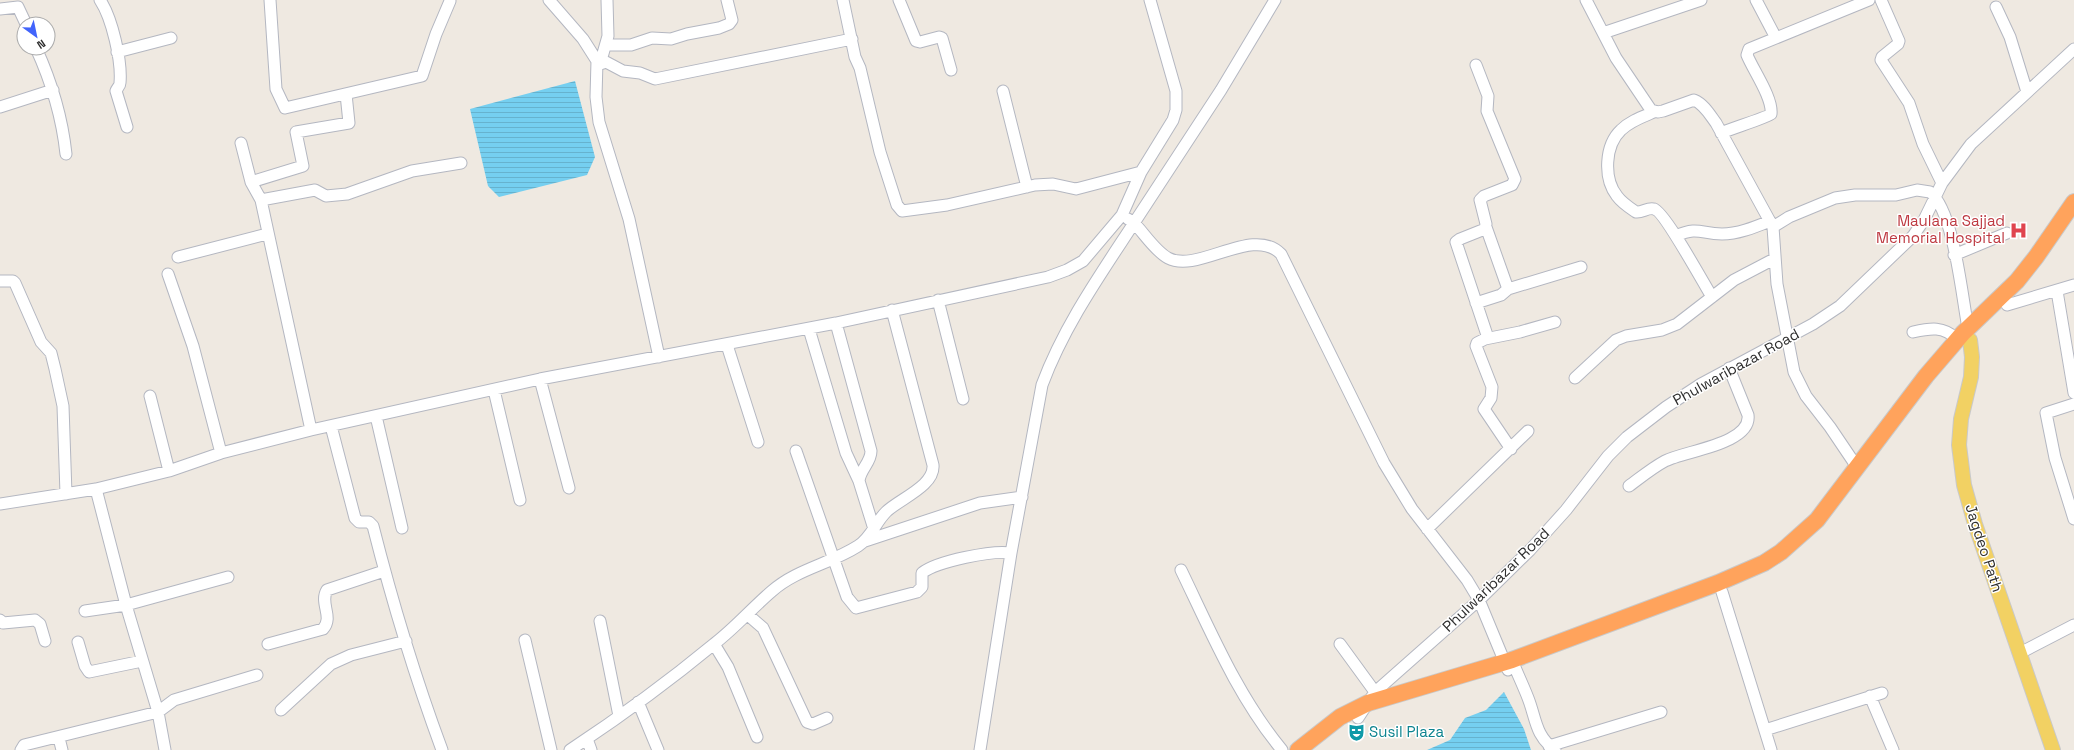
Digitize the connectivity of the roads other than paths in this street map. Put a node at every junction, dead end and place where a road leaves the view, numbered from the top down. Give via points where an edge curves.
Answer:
1 (100, 0) edge
2 (270, 0) edge
3 (452, 0) edge
4 (549, 0) edge
5 (607, 0) edge
6 (728, 0) edge
7 (843, 0) edge
8 (899, 0) edge
9 (1150, 0) edge
10 (1275, 0) edge
11 (1586, 0) edge
12 (1701, 0) edge
13 (1756, 0) edge
14 (1868, 0) edge
15 (1881, 0) edge
16 (1996, 7) dead end
17 (0, 9) edge
18 (22, 16) edge
19 (1602, 33) junction
20 (171, 38) dead end
21 (1776, 38) junction
22 (852, 39) junction
23 (607, 45) junction
24 (2074, 49) edge
25 (117, 52) junction
26 (39, 56) edge
27 (599, 64) junction
28 (1476, 65) dead end
29 (951, 70) dead end
30 (53, 90) junction
31 (1002, 91) dead end
32 (2027, 92) junction
33 (346, 94) junction
34 (0, 108) edge
35 (1654, 112) junction
36 (127, 127) dead end
37 (1721, 133) junction
38 (241, 143) dead end
39 (66, 154) dead end
40 (461, 163) dead end
41 (1141, 172) junction
42 (250, 182) junction
43 (1942, 183) junction
44 (1027, 187) junction
45 (1935, 196) junction
46 (261, 200) junction
47 (2074, 202) edge
48 (1122, 215) junction
49 (2074, 220) edge
50 (1134, 223) junction
51 (1771, 224) junction
52 (1486, 227) junction
53 (2007, 233) dead end
54 (267, 234) junction
55 (1676, 236) junction
56 (2055, 239) junction
57 (1954, 255) junction
58 (178, 257) dead end
59 (1774, 259) junction
60 (1581, 268) dead end
61 (168, 274) dead end
62 (0, 281) edge
63 (2074, 285) edge
64 (1508, 289) junction
65 (2057, 291) junction
66 (1712, 297) junction
67 (938, 300) junction
68 (1476, 303) junction
69 (2007, 305) junction
70 (892, 310) junction
71 (1556, 322) dead end
72 (836, 323) junction
73 (809, 329) junction
74 (1913, 332) dead end
75 (1965, 336) junction
76 (1788, 337) junction
77 (1488, 338) junction
78 (2069, 342) edge
79 (727, 345) junction
80 (659, 357) junction
81 (1729, 368) junction
82 (1575, 378) dead end
83 (540, 379) junction
84 (494, 390) junction
85 (2074, 393) edge
86 (150, 396) dead end
87 (963, 399) dead end
88 (2074, 404) edge
89 (376, 416) junction
90 (331, 426) junction
91 (311, 430) junction
92 (1528, 431) dead end
93 (758, 442) dead end
94 (1879, 445) junction
95 (1510, 449) junction
96 (796, 451) dead end
97 (220, 454) junction
98 (1857, 467) junction
99 (169, 471) junction
100 (859, 481) junction
101 (1629, 486) dead end
102 (569, 488) dead end
103 (96, 489) junction
104 (66, 494) junction
105 (1022, 497) junction
106 (520, 500) dead end
107 (0, 504) edge
108 (2074, 519) edge
109 (402, 528) dead end
110 (874, 529) junction
111 (1427, 529) junction
112 (865, 541) junction
113 (1011, 553) junction
114 (832, 558) junction
115 (1181, 570) dead end
116 (384, 571) junction
117 (228, 577) dead end
118 (1722, 592) junction
119 (1479, 600) junction
120 (126, 606) junction
121 (85, 611) dead end
122 (748, 615) junction
123 (0, 620) edge
124 (600, 621) dead end
125 (2074, 625) edge
126 (1604, 630) junction
127 (525, 640) dead end
128 (44, 641) dead end
129 (78, 642) dead end
130 (406, 642) junction
131 (268, 644) dead end
132 (714, 644) junction
133 (1340, 644) dead end
134 (2020, 653) junction
135 (142, 661) junction
136 (1510, 665) junction
137 (257, 675) dead end
138 (1882, 693) dead end
139 (1870, 696) junction
140 (1372, 697) junction
141 (638, 702) junction
142 (281, 710) dead end
143 (158, 712) junction
144 (1661, 712) dead end
145 (619, 716) junction
146 (827, 718) dead end
147 (1358, 718) junction
148 (1765, 730) junction
149 (757, 737) dead end
150 (59, 738) junction
151 (587, 739) junction
152 (1552, 748) edge
153 (22, 750) edge
154 (62, 750) edge
155 (165, 750) edge
156 (442, 750) edge
157 (551, 750) edge
158 (570, 750) edge
159 (591, 750) edge
160 (658, 750) edge
161 (980, 750) edge
162 (1282, 750) edge
163 (1298, 750) edge
164 (1313, 750) edge
165 (1770, 750) edge
166 (1893, 750) edge
167 (2052, 750) edge

1 - 25 street via 108,16
2 - 33 street via 276,89 284,108
3 - 33 street via 436,34 422,76
4 - 27 street via 583,39
5 - 23 street
6 - 23 street via 732,20 723,27 668,40 652,38 631,45
7 - 22 street
8 - 29 street via 916,41 942,38
9 - 41 street via 1174,82 1177,101 1170,125
10 - 50 street via 1221,90
11 - 19 street
12 - 19 street
13 - 21 street
14 - 21 street
15 - 43 street via 1899,41 1882,56 1881,60 1909,103 1923,144
16 - 32 street via 2010,38
17 - 18 street via 18,7
19 - 35 street via 1640,96
20 - 25 street
21 - 37 street via 1753,46 1747,52 1771,106 1771,114
22 - 27 street via 655,79 640,73 623,71 607,62
22 - 44 street via 880,152 900,210 906,212 947,205
23 - 27 street
24 - 32 street, Phulwaribazar Road
25 - 36 street via 120,83 116,91
26 - 30 street
27 - 80 street via 596,97 598,122 629,219
28 - 52 street via 1488,96 1486,108 1515,179 1512,185 1480,200
30 - 34 street
30 - 39 street via 62,121
31 - 44 street
32 - 43 street, Phulwaribazar Road via 1971,144
33 - 42 street via 349,123 296,132 303,166
35 - 37 street via 1663,112 1694,100 1702,104
35 - 55 street via 1633,120 1614,138 1608,154 1610,177 1615,192 1622,201 1636,212 1655,209
37 - 51 street
38 - 42 street
40 - 46 street via 412,170 341,195 326,196 315,190
41 - 44 street via 1076,189 1053,184
41 - 48 street
42 - 46 street
43 - 45 street, Phulwaribazar Road
45 - 51 street via 1930,192 1917,190 1896,195 1845,196
45 - 57 street via 1944,214
45 - 76 street, Phulwaribazar Road via 1918,228 1898,251 1840,306
46 - 54 street
47 - 56 highway
48 - 50 street
48 - 67 street via 1083,260 1068,270
49 - 56 highway
50 - 105 street via 1070,322 1051,362 1042,385
50 - 111 street via 1163,254 1176,261 1262,244 1275,248 1281,254 1384,463 1401,493
51 - 55 street via 1732,233 1712,234 1692,230
51 - 59 street
52 - 64 street
52 - 68 street via 1456,242
53 - 57 street
54 - 58 street
54 - 91 street
55 - 66 street
56 - 69 highway via 2025,288
56 - 75 highway
57 - 75 street
59 - 66 street via 1747,272
59 - 76 street
60 - 64 street
61 - 97 street via 193,346
62 - 104 street via 15,283 41,342 51,354 63,406
63 - 65 street
64 - 68 street via 1501,295
65 - 69 street
65 - 78 street
66 - 82 street via 1672,326 1616,340
67 - 70 street
67 - 87 street
68 - 77 street
69 - 75 highway
70 - 72 street
70 - 110 street via 934,470 924,484 891,507
71 - 77 street
72 - 73 street
72 - 100 street via 871,451 871,458
73 - 79 street
73 - 100 street via 846,453
74 - 75 street via 1940,328
75 - 94 highway via 1934,382
75 - 134 main road, Jagdeo Path via 1972,357 1959,445 1964,485
76 - 81 street, Phulwaribazar Road
76 - 98 street via 1792,364 1800,386
77 - 95 street via 1476,346 1492,386 1491,398 1484,408
78 - 85 street
79 - 80 street
79 - 93 street
80 - 83 street
81 - 101 street via 1748,415 1749,421 1743,430 1711,447 1665,461
81 - 119 street, Phulwaribazar Road via 1682,395 1627,437 1608,456 1566,510 1530,550
83 - 84 street
83 - 102 street
84 - 89 street
84 - 106 street
86 - 99 street
88 - 108 street via 2046,413 2055,458
89 - 90 street
89 - 109 street
90 - 91 street
90 - 116 street via 356,518 373,526
91 - 97 street
92 - 95 street
94 - 98 highway
94 - 118 highway via 1824,527 1805,546 1768,572
95 - 111 street
96 - 114 street
97 - 99 street
98 - 126 highway via 1817,520 1781,552 1745,572
99 - 103 street
100 - 110 street
103 - 104 street
103 - 120 street
104 - 107 street
105 - 112 street via 980,503
105 - 113 street
110 - 112 street
111 - 119 street via 1467,580
112 - 114 street
113 - 114 street via 996,551 933,567 922,573 922,587 916,592 860,609 849,602
113 - 161 street
114 - 122 street via 786,581
115 - 162 street via 1238,685
116 - 130 street
116 - 131 street via 327,590 324,601 328,620 324,629
117 - 120 street
118 - 126 highway
118 - 148 street
119 - 136 street
119 - 140 street, Phulwaribazar Road
120 - 121 street
120 - 135 street
122 - 132 street
122 - 146 street via 763,628 807,722 813,724
123 - 128 street via 3,623 36,620 40,624
124 - 145 street
125 - 134 street
126 - 136 highway
127 - 157 street
129 - 135 street via 89,672
130 - 142 street via 351,655 331,664
130 - 156 street
132 - 141 street
132 - 149 street via 728,667
133 - 140 street
134 - 167 main road, Jagdeo Path
135 - 143 street
136 - 140 highway
136 - 147 highway via 1386,706
136 - 152 street via 1528,699 1538,733
137 - 143 street via 174,700
138 - 139 street
139 - 148 street
139 - 166 street
140 - 147 street, Phulwaribazar Road
140 - 163 highway via 1340,717
141 - 145 street
141 - 160 street
143 - 150 street
143 - 155 street
144 - 152 street
145 - 151 street
147 - 164 highway
148 - 165 street
150 - 153 street via 24,745
150 - 154 street
151 - 158 street
151 - 159 street

